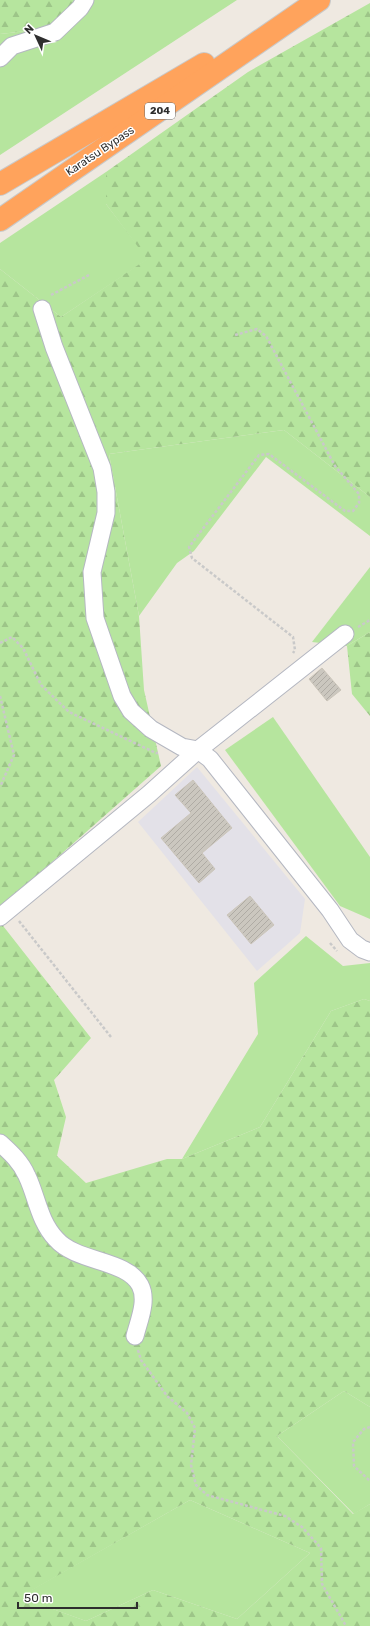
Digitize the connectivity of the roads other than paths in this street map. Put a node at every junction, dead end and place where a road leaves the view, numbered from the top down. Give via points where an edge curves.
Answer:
1 (85, 0) edge
2 (316, 0) edge
3 (319, 0) edge
4 (0, 58) edge
5 (0, 184) edge
6 (0, 220) edge
7 (42, 309) road end
8 (346, 634) dead end
9 (190, 748) junction
10 (5, 913) edge
11 (370, 952) edge
12 (0, 1143) edge
13 (135, 1336) road end

1 - 4 street via 55,32 12,46
2 - 5 highway, Karatsu Bypass / 204
3 - 6 highway, Karatsu Bypass / 204
7 - 9 street via 54,347 102,468 106,513 92,572 95,618 122,696 130,711 151,729
8 - 9 street
9 - 10 street via 149,794
9 - 11 street via 210,760 330,910 350,940 362,950
12 - 13 street via 18,1160 27,1176 42,1219 56,1240 76,1254 130,1272 140,1285 144,1298

